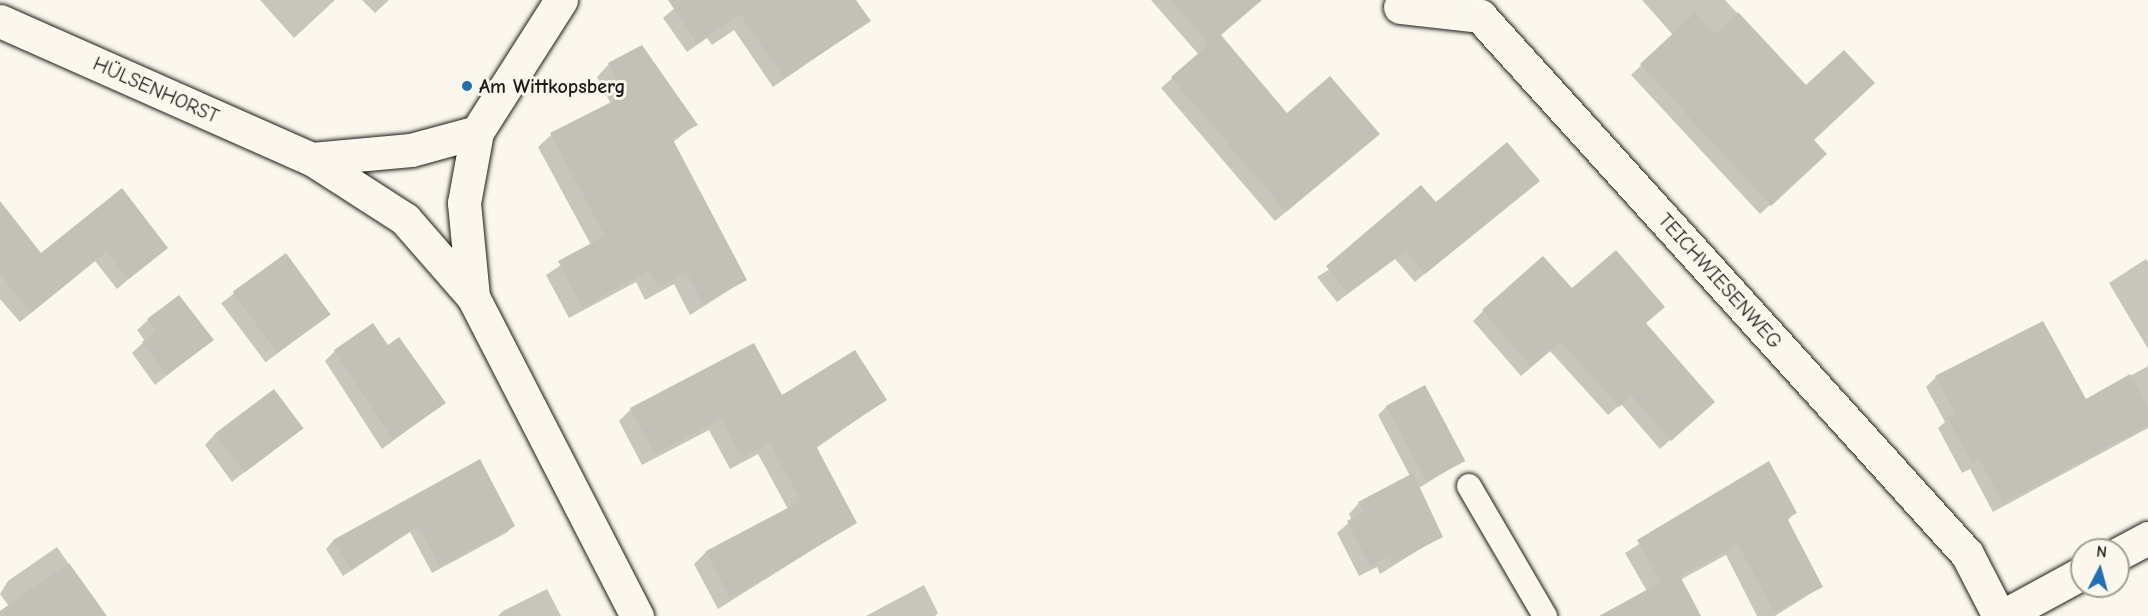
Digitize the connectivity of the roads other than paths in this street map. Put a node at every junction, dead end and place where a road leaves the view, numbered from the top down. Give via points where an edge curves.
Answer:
1 (561, 0) edge
2 (1400, 7) dead end
3 (0, 21) edge
4 (477, 132) junction
5 (312, 159) junction
6 (473, 297) junction
7 (1469, 486) dead end
8 (2148, 538) edge
9 (2130, 548) edge
10 (2070, 579) edge
11 (637, 616) edge
12 (1545, 616) edge
13 (2001, 616) edge

1 - 4 street
2 - 13 street, TEICHWIESENWEG via 1480,16 1967,554
3 - 5 street, HÜLSENHORST
4 - 5 street, HÜLSENHORST via 411,150
4 - 6 street via 464,203
5 - 6 street, HÜLSENHORST via 405,219
6 - 11 street
7 - 12 lane
8 - 9 street
10 - 13 street

